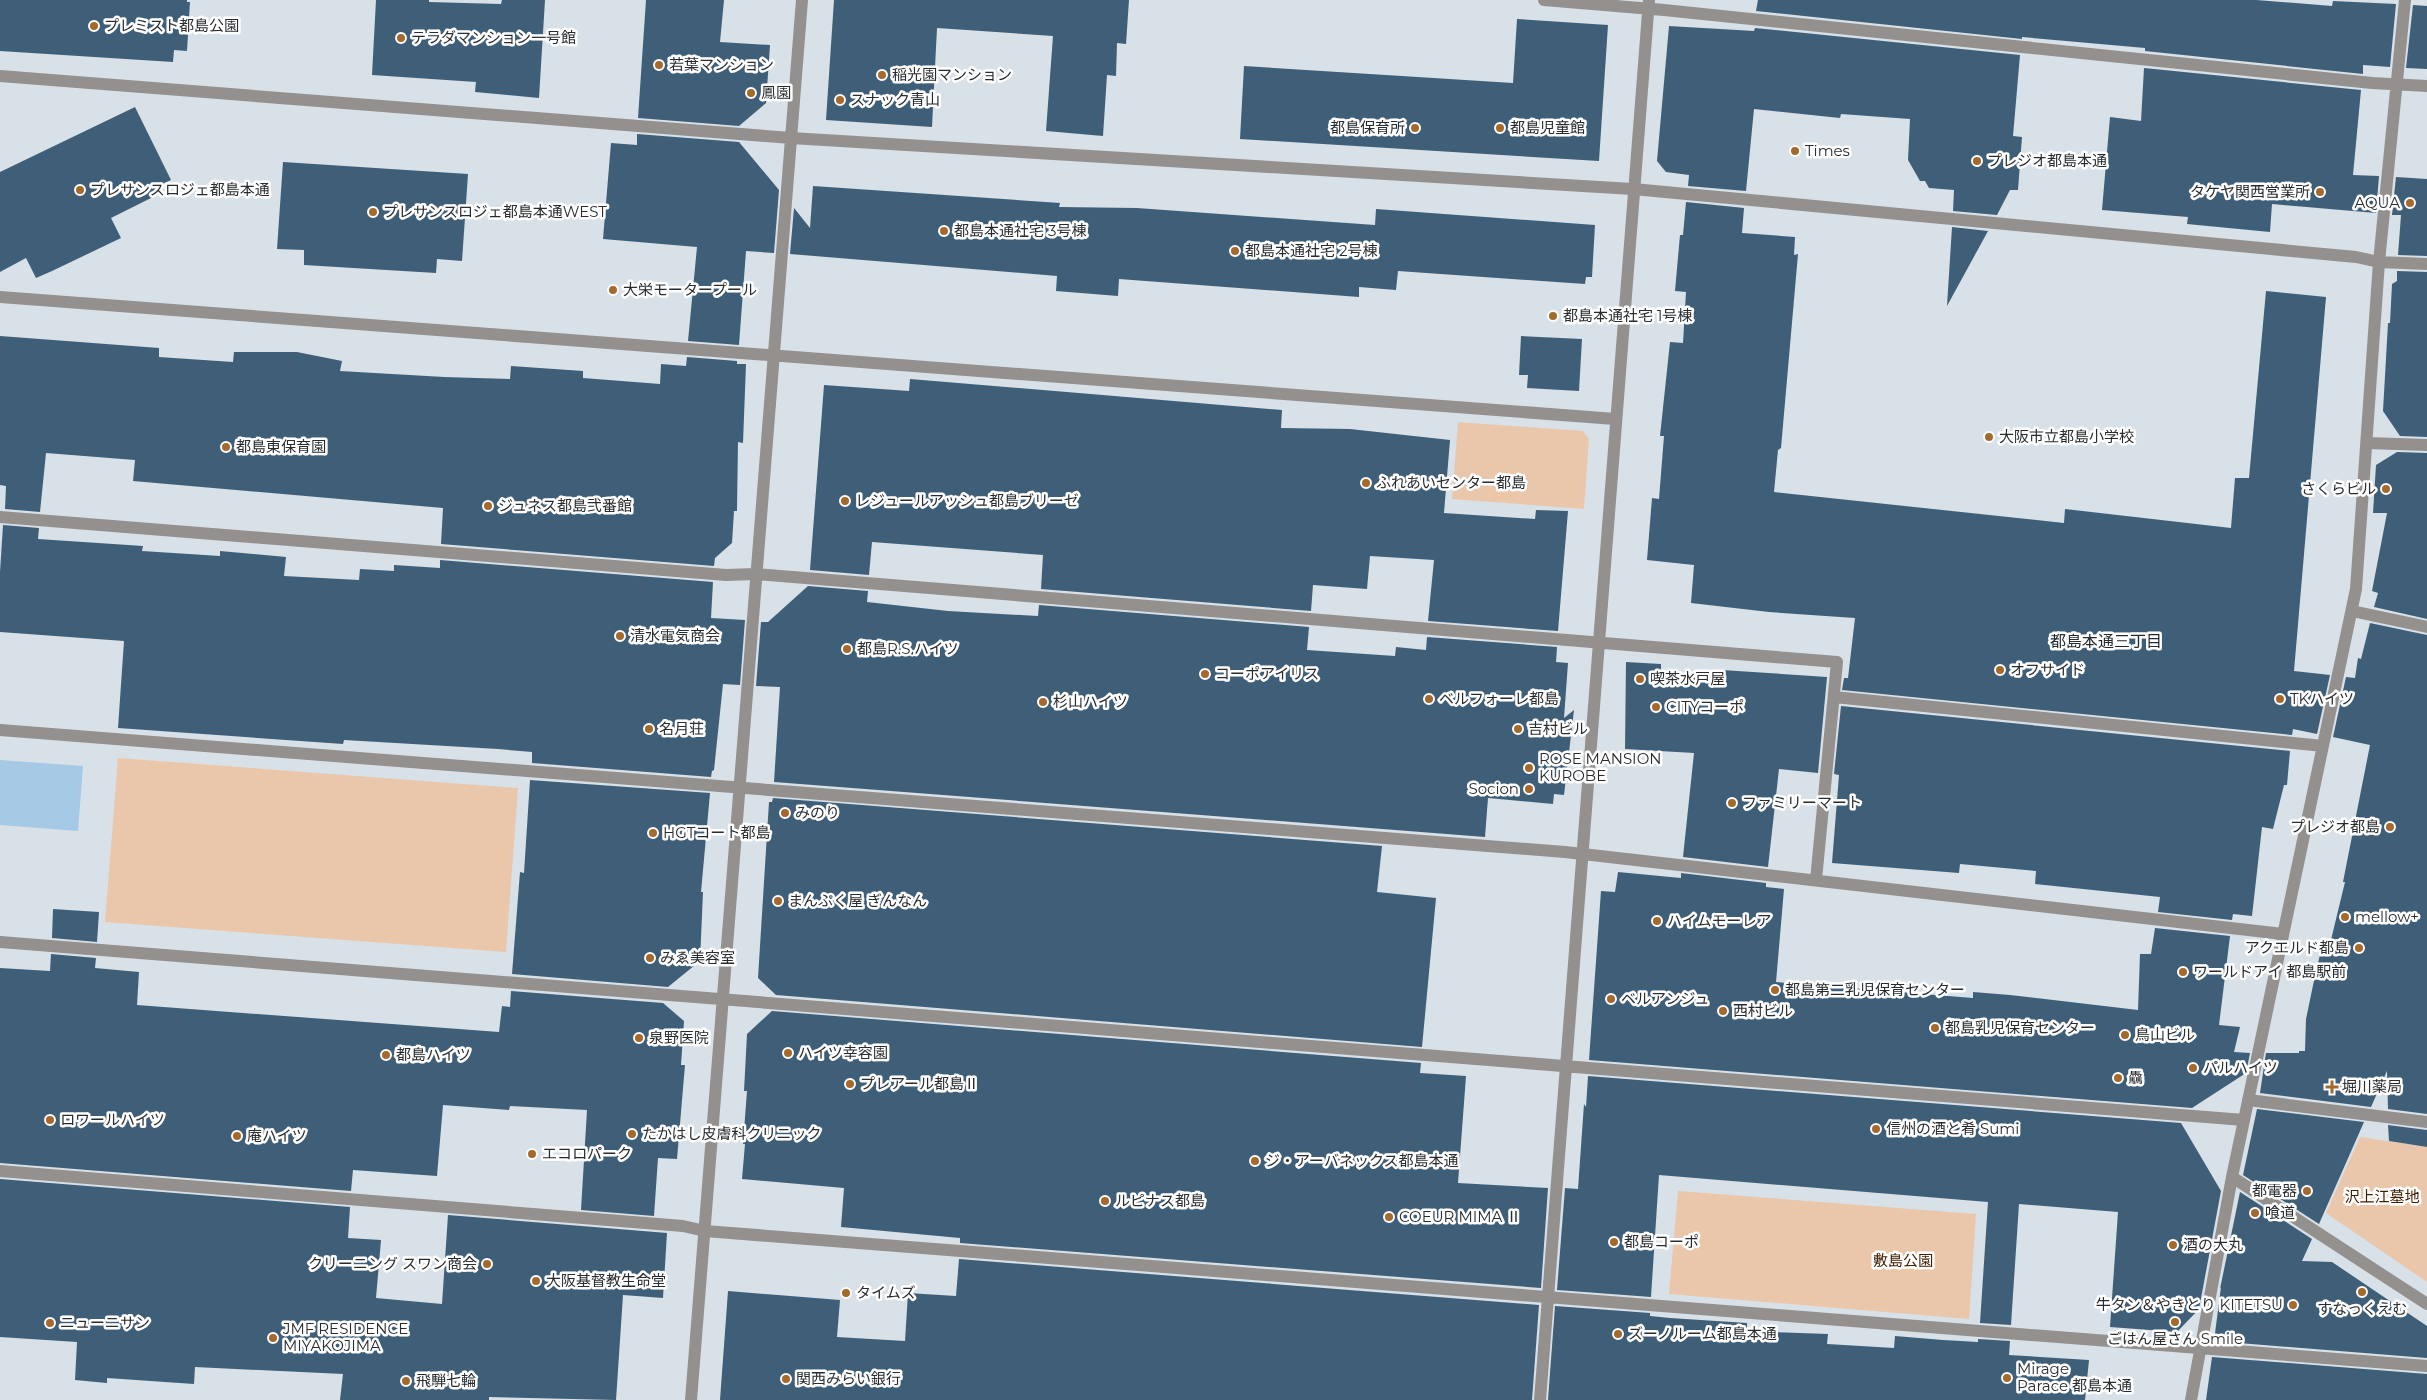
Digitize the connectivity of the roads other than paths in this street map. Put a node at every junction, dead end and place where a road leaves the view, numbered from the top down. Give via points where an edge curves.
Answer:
1 (802, 0) edge
2 (1544, 0) edge
3 (2405, 0) edge
4 (1648, 4) edge
5 (0, 76) edge
6 (2397, 85) junction
7 (2427, 86) edge
8 (791, 138) junction
9 (1633, 189) junction
10 (2379, 262) junction
11 (2427, 264) edge
12 (0, 297) edge
13 (774, 355) junction
14 (1615, 419) junction
15 (2367, 443) junction
16 (2427, 445) edge
17 (0, 517) edge
18 (756, 574) junction
19 (2352, 611) junction
20 (2427, 627) edge
21 (1598, 643) junction
22 (1834, 697) junction
23 (0, 730) edge
24 (2323, 746) junction
25 (740, 788) junction
26 (1582, 854) junction
27 (1816, 880) junction
28 (2283, 934) junction
29 (0, 942) edge
30 (723, 1000) junction
31 (1566, 1066) junction
32 (2248, 1100) junction
33 (2244, 1120) junction
34 (2427, 1122) edge
35 (0, 1171) edge
36 (2232, 1176) junction
37 (705, 1231) junction
38 (1548, 1296) junction
39 (2427, 1304) edge
40 (2202, 1347) junction
41 (2427, 1366) edge
42 (691, 1400) edge
43 (1540, 1400) edge
44 (2191, 1400) edge

1 - 8 street
2 - 4 street
3 - 6 street
4 - 6 street
4 - 9 street
5 - 8 street
6 - 7 street
6 - 10 street
8 - 9 street
8 - 13 street
9 - 10 street via 2356,257
9 - 14 street
10 - 11 street
10 - 15 street
12 - 13 street
13 - 14 street
13 - 18 street
14 - 21 street
15 - 16 street
15 - 19 street
17 - 18 street via 716,574
18 - 21 street
18 - 25 street
19 - 20 street
19 - 24 street
21 - 22 street via 1837,662
21 - 26 street
22 - 24 street
22 - 27 street
23 - 25 street
24 - 28 street
25 - 26 street
25 - 30 street
26 - 27 street
26 - 31 street
27 - 28 street
28 - 32 street
29 - 30 street
30 - 31 street
30 - 37 street
31 - 33 street
31 - 38 street
32 - 33 street
32 - 34 street
33 - 36 street
35 - 37 street via 683,1226
36 - 39 street
36 - 40 street
37 - 38 street
37 - 42 street
38 - 40 street
38 - 43 street
40 - 41 street
40 - 44 street

